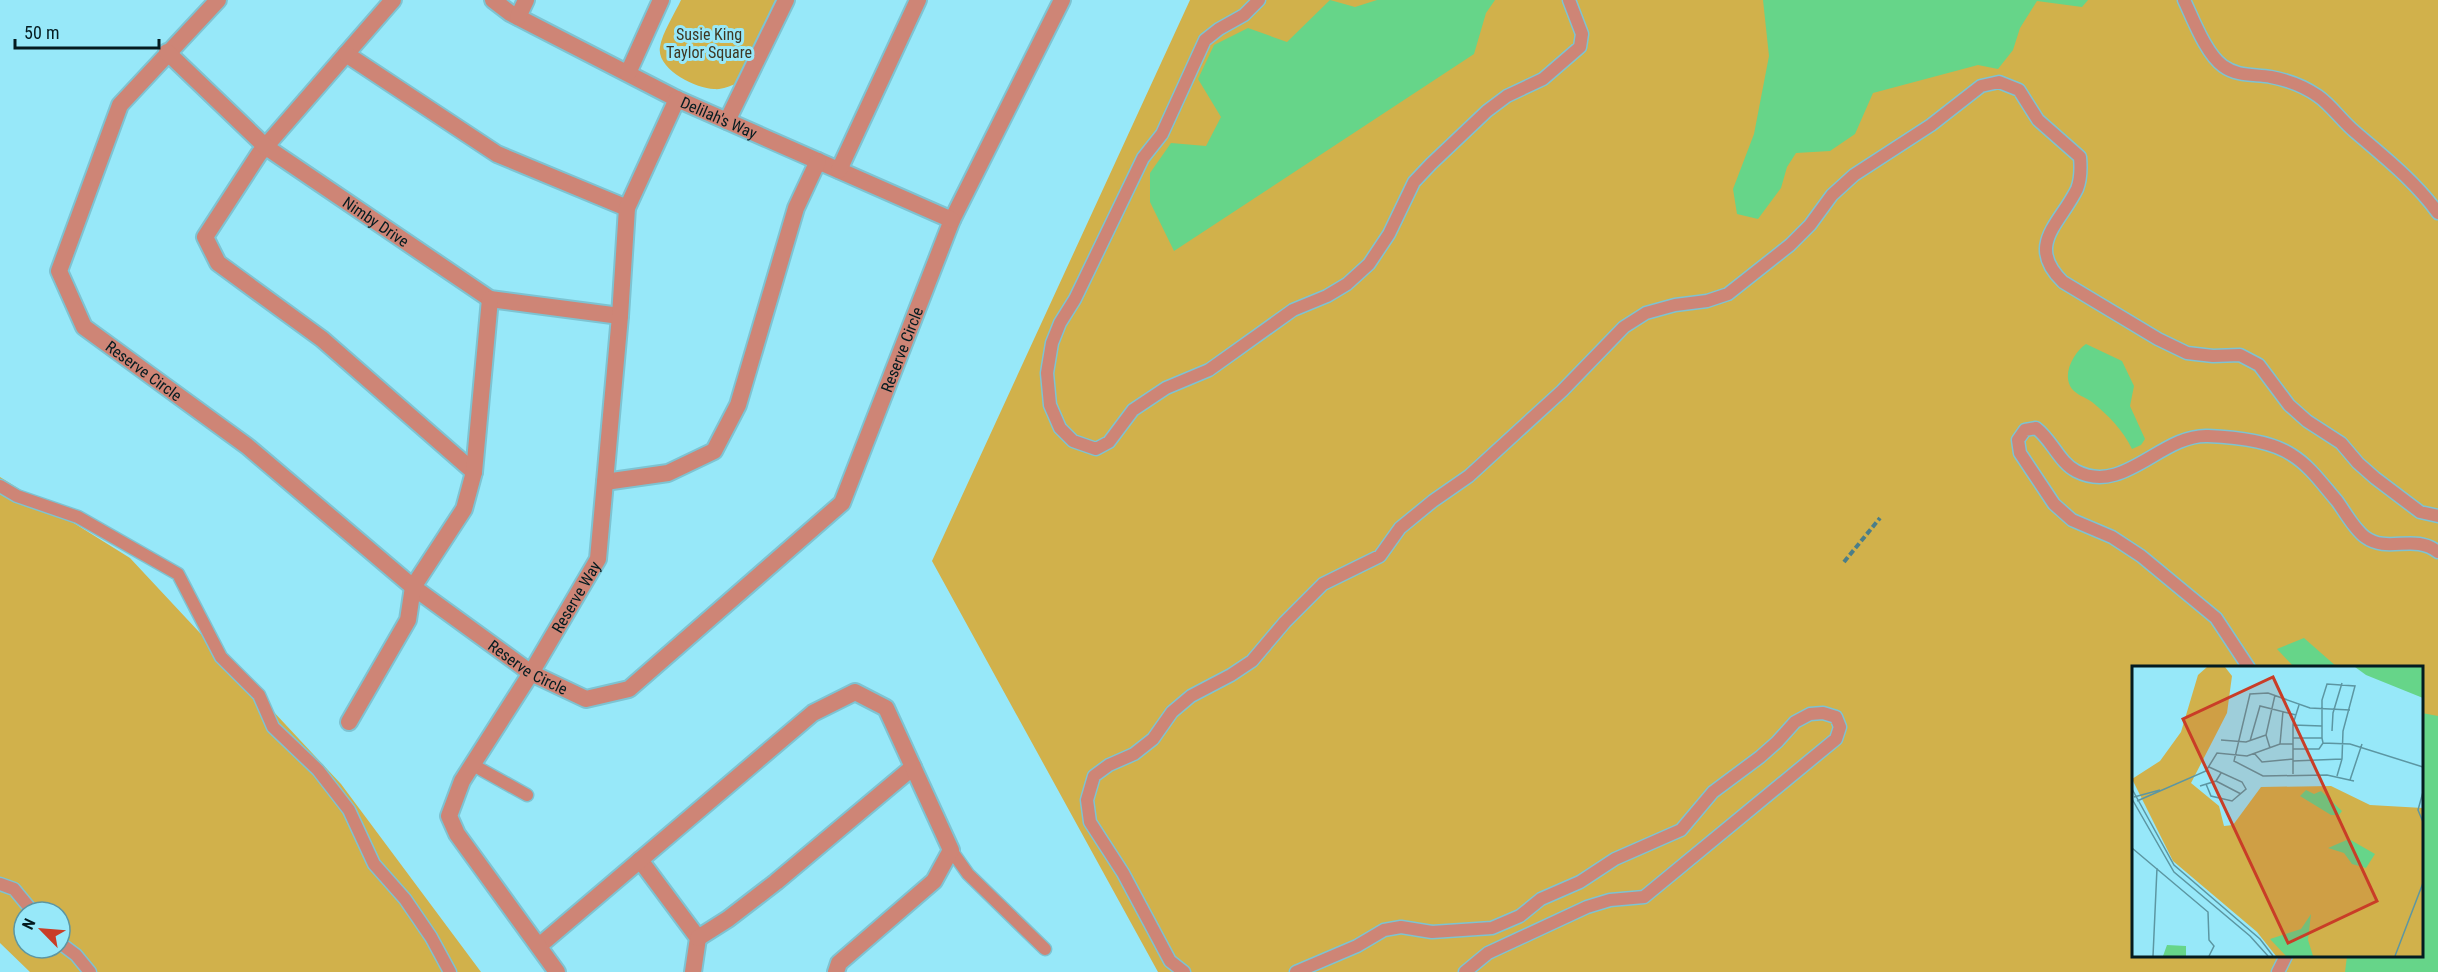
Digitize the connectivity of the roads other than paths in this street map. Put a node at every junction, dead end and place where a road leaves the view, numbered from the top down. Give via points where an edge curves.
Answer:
1 (218, 0) edge
2 (393, 0) edge
3 (493, 0) edge
4 (526, 0) edge
5 (661, 0) edge
6 (786, 0) edge
7 (918, 0) edge
8 (1062, 0) edge
9 (1259, 0) edge
10 (1569, 0) edge
11 (2184, 0) edge
12 (518, 17) junction
13 (167, 52) junction
14 (346, 54) junction
15 (628, 74) junction
16 (677, 99) junction
17 (727, 121) junction
18 (266, 147) junction
19 (818, 161) junction
20 (839, 170) junction
21 (627, 208) junction
22 (2438, 213) edge
23 (952, 220) junction
24 (490, 299) junction
25 (620, 316) junction
26 (474, 472) junction
27 (605, 482) junction
28 (0, 486) edge
29 (2438, 516) edge
30 (2438, 552) edge
31 (413, 587) junction
32 (2248, 666) edge
33 (531, 673) junction
34 (349, 722) dead end
35 (473, 765) junction
36 (913, 767) junction
37 (527, 795) dead end
38 (951, 850) junction
39 (640, 860) junction
40 (0, 884) edge
41 (23, 900) edge
42 (698, 938) junction
43 (539, 946) junction
44 (1045, 949) dead end
45 (72, 952) edge
46 (2286, 957) edge
47 (90, 972) edge
48 (450, 972) edge
49 (557, 972) edge
50 (693, 972) edge
51 (836, 972) edge
52 (1184, 972) edge
53 (1296, 972) edge
54 (1465, 972) edge
55 (2278, 972) edge

1 - 13 street, Reserve Circle
2 - 14 street
3 - 12 street, Delilah's Way
4 - 12 street
5 - 15 street
6 - 17 street
7 - 20 street
8 - 23 street, Reserve Circle
9 - 10 lane via 1244,15 1205,40 1162,134 1143,158 1060,323 1047,373 1050,405 1060,428 1073,441 1096,449 1109,442 1133,410 1166,388 1209,370 1293,310 1347,284 1369,264 1389,234 1414,182 1431,164 1487,111 1507,96 1543,79 1580,47 1582,34
11 - 22 lane via 2222,66 2238,74 2293,83 2318,96 2394,164
12 - 15 street, Delilah's Way
13 - 18 street, Nimby Drive
13 - 31 street, Reserve Circle via 120,105 59,271 84,327 247,446
14 - 18 street
14 - 21 street via 497,154
15 - 16 street, Delilah's Way
16 - 17 street, Delilah's Way
16 - 21 street, Reserve Way
17 - 19 street, Delilah's Way
18 - 24 street, Nimby Drive
18 - 26 street via 205,237 218,263 322,339
19 - 20 street, Delilah's Way
19 - 27 street via 796,208 738,405 714,451 668,473
20 - 23 street, Delilah's Way
21 - 25 street, Reserve Way
23 - 33 street, Reserve Circle via 842,503 629,689 586,699
24 - 25 street, Nimby Drive
24 - 26 street
25 - 27 street, Reserve Way
26 - 31 street via 464,509
27 - 33 street, Reserve Way via 598,559
28 - 48 lane via 17,496 78,517 178,574 221,657 259,694 273,727 318,770 349,810 374,864 405,899
29 - 52 lane via 2420,512 2375,478 2341,443 2307,421 2289,405 2259,365 2240,355 2187,353 2158,339 2050,270 2046,254 2049,233 2077,188 2080,157 2038,120 2019,90 2000,82 1980,86 1931,125 1854,175 1790,245 1728,294 1646,313 1624,327 1562,391 1468,476 1400,528 1380,556 1323,584 1252,661 1191,696 1172,712 1153,739 1094,776 1086,800 1090,822 1124,873 1170,961
30 - 32 lane via 2428,545 2381,545 2364,537 2316,476 2292,455 2272,445 2206,436 2190,439 2111,477 2093,477 2074,470 2036,428 2025,430 2018,440 2020,453 2054,504 2072,520 2112,537 2141,556 2216,618
31 - 33 street, Reserve Circle
31 - 34 street via 408,620
33 - 35 street, Reserve Way
35 - 37 lane
35 - 43 street, Reserve Way via 462,781 450,816 457,834
36 - 38 street
36 - 39 street via 886,708 855,692 813,713
36 - 42 street via 768,888
38 - 44 lane via 968,873
38 - 51 street via 934,881 839,963
39 - 42 street
39 - 43 street
40 - 41 lane via 14,889
42 - 50 street
43 - 49 street, Reserve Way
45 - 47 lane
46 - 55 lane
53 - 54 lane via 1384,930 1492,928 1520,916 1541,899 1580,882 1615,859 1681,830 1713,792 1760,757 1795,722 1810,714 1836,717 1840,727 1836,739 1644,897 1587,907 1488,952

